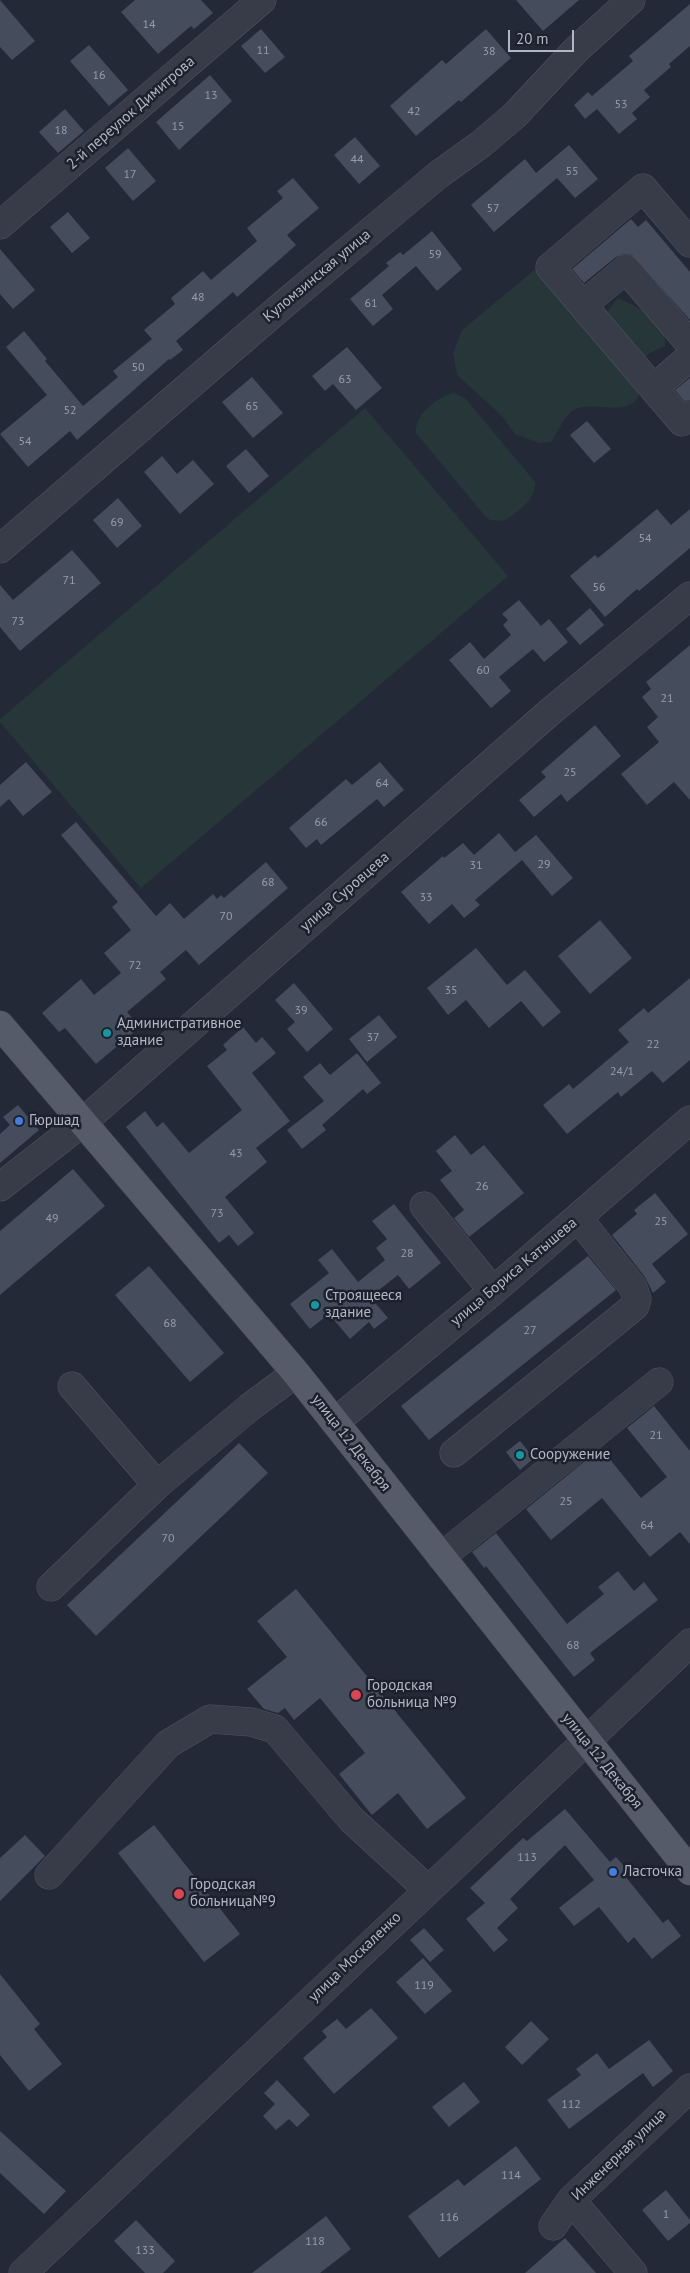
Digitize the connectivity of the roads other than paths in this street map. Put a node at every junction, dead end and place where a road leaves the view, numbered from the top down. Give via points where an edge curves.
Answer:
1 (262, 0) edge
2 (631, 0) edge
3 (0, 225) edge
4 (690, 243) edge
5 (583, 305) junction
6 (690, 344) edge
7 (690, 357) edge
8 (654, 388) junction
9 (690, 415) edge
10 (0, 549) edge
11 (690, 596) edge
12 (0, 1025) edge
13 (690, 1120) edge
14 (83, 1122) junction
15 (0, 1187) edge
16 (424, 1206) dead end
17 (578, 1218) junction
18 (493, 1291) junction
19 (296, 1373) junction
20 (659, 1382) dead end
21 (72, 1386) dead end
22 (335, 1422) junction
23 (454, 1453) dead end
24 (157, 1485) junction
25 (440, 1557) junction
26 (51, 1587) dead end
27 (690, 1643) edge
28 (585, 1740) junction
29 (690, 1871) edge
30 (49, 1874) dead end
31 (427, 1889) junction
32 (690, 2088) edge
33 (570, 2200) junction
34 (553, 2226) dead end
35 (23, 2273) edge
36 (633, 2273) edge

1 - 3 street, 2-й переулок Димитрова
2 - 10 street, Куломзинская улица via 576,50 514,116 284,304
4 - 5 street via 643,188 550,267
5 - 6 street via 626,269
5 - 8 street
7 - 8 street
8 - 9 street via 682,422
11 - 14 street, улица Суровцева via 551,711
12 - 14 main road, улица 12 Декабря
13 - 17 street, улица Бориса Катышева
14 - 15 street, улица Суровцева
14 - 19 main road, улица 12 Декабря
16 - 18 street
17 - 18 street, улица Бориса Катышева
17 - 23 street via 633,1287 637,1299 635,1306
18 - 22 street, улица Бориса Катышева
19 - 22 main road, улица 12 Декабря
19 - 24 street
20 - 25 street
21 - 24 street
22 - 25 main road, улица 12 Декабря
24 - 26 street
25 - 28 main road, улица 12 Декабря
27 - 28 street, улица Москаленко
28 - 29 main road, улица 12 Декабря
28 - 31 street, улица Москаленко
30 - 31 street via 168,1744 210,1718 251,1722 275,1729 351,1819
31 - 35 street, улица Москаленко
32 - 33 street, Инженерная улица
33 - 34 street, Инженерная улица
33 - 36 street

